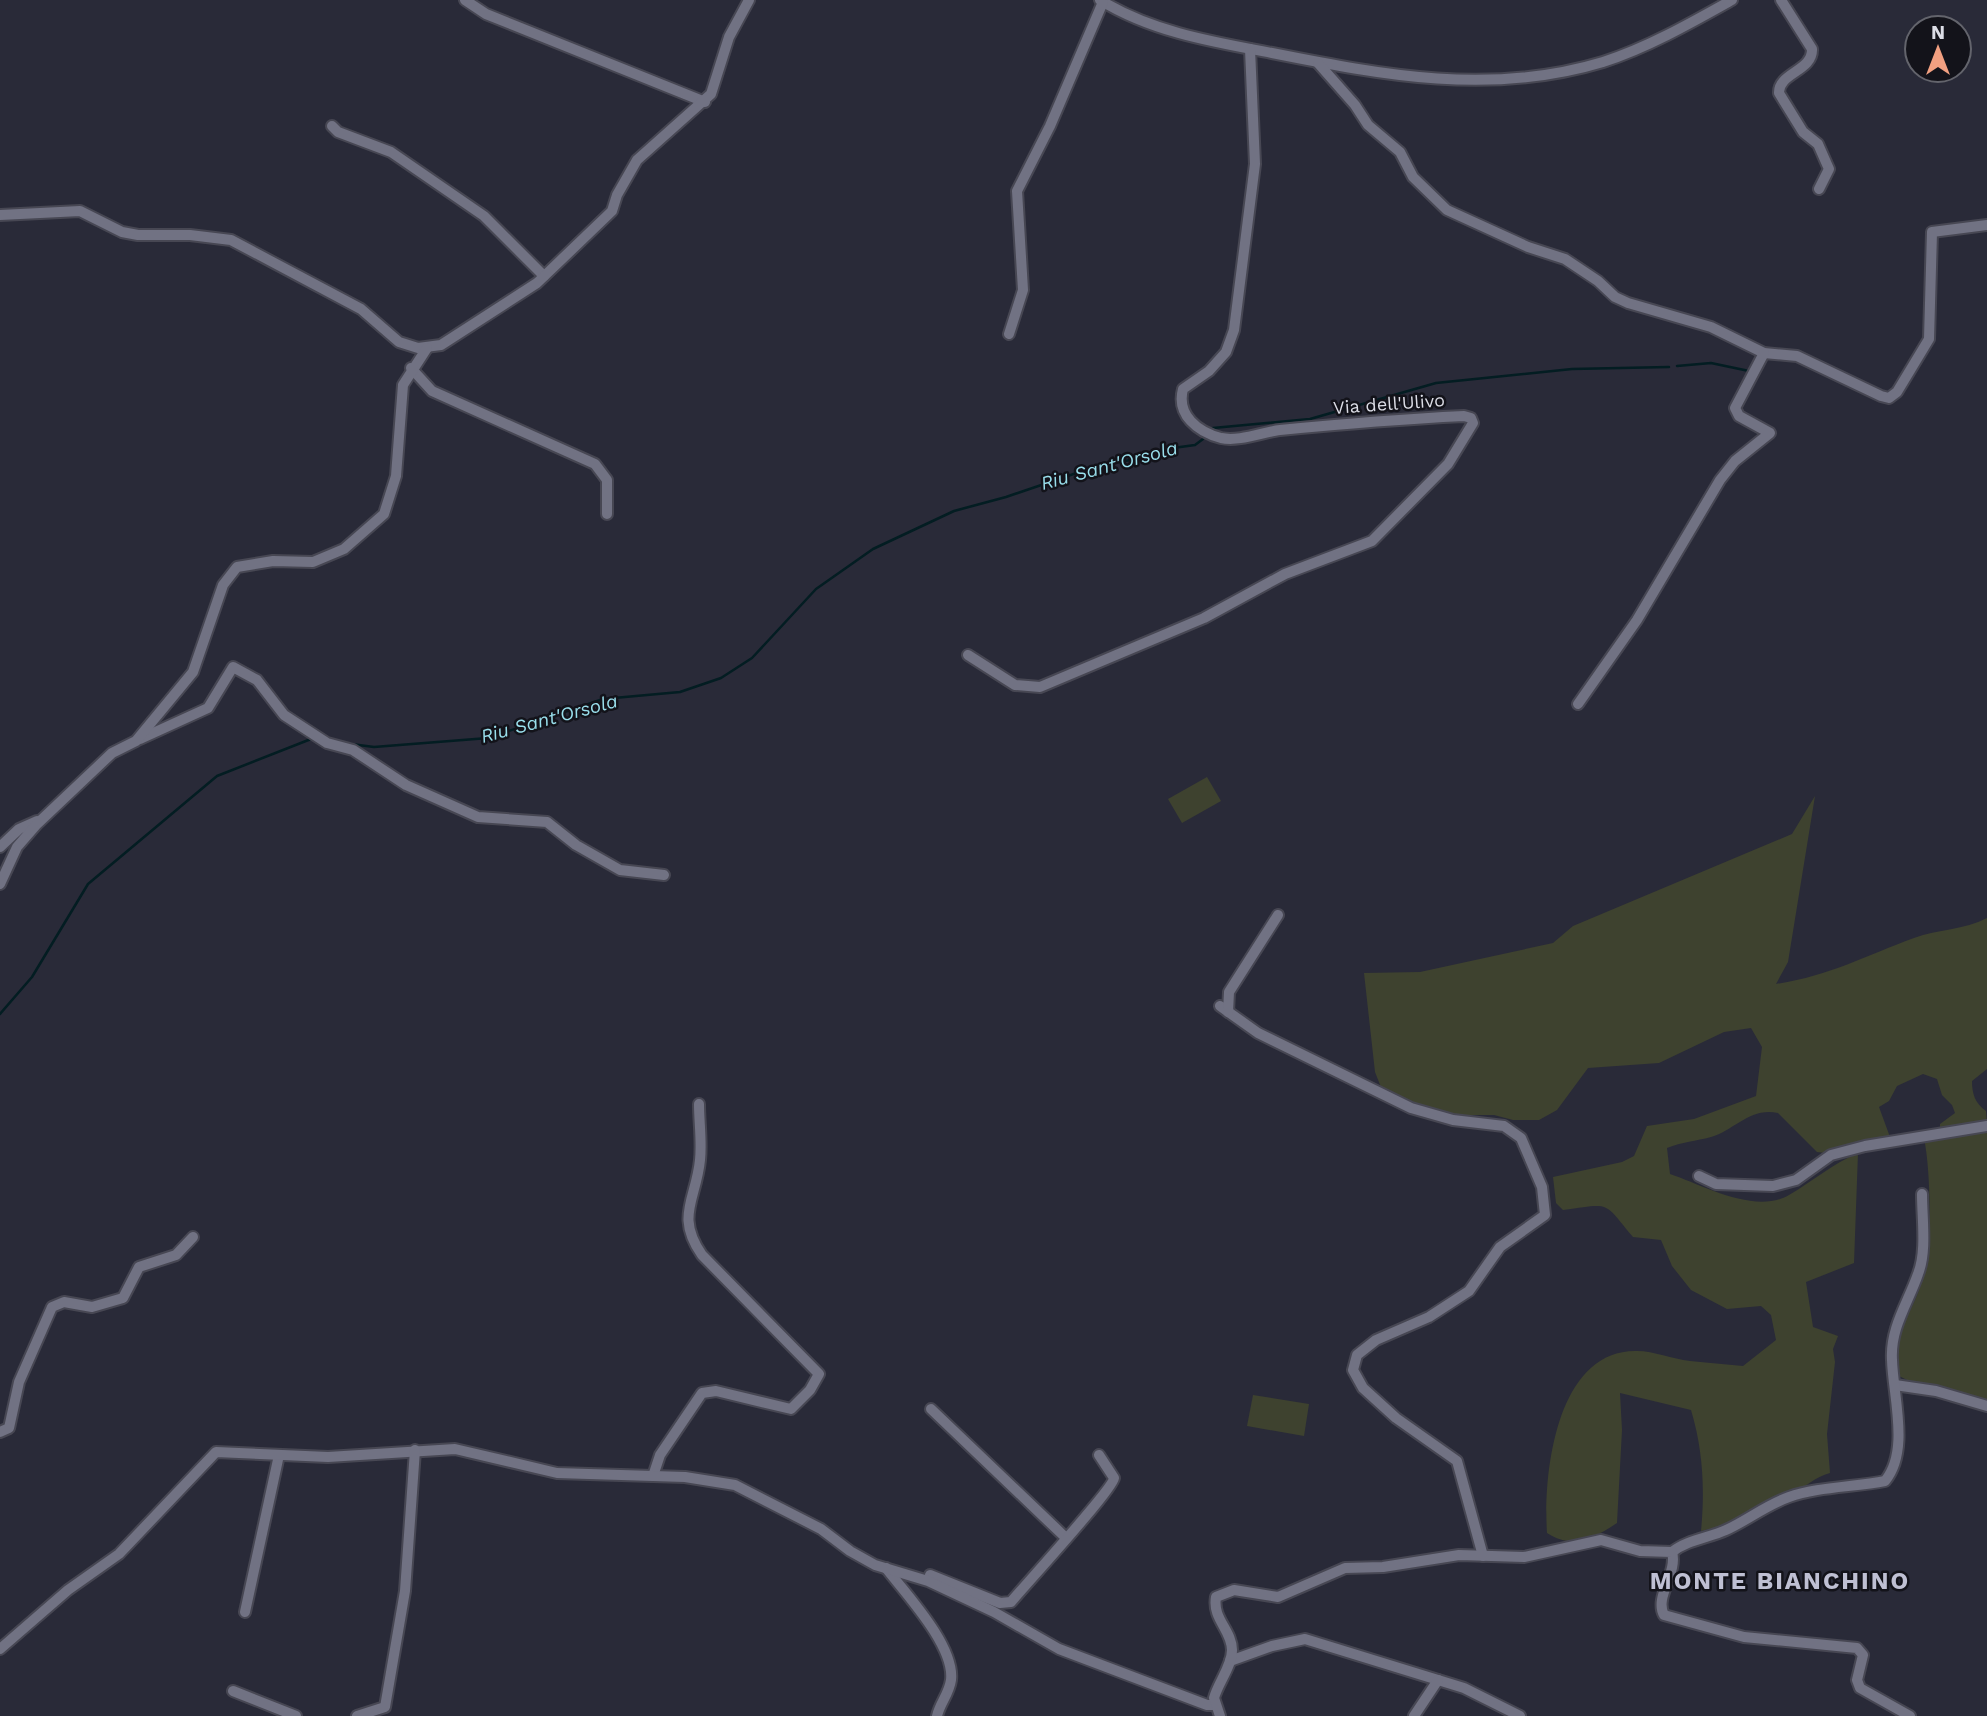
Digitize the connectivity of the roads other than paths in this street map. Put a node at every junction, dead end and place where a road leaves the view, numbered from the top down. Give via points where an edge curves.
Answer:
1 (465, 0) edge
2 (749, 0) edge
3 (1732, 0) edge
4 (1781, 0) edge
5 (1102, 1) edge
6 (1250, 49) junction
7 (1318, 63) junction
8 (705, 102) junction
9 (332, 126) dead end
10 (1819, 189) dead end
11 (0, 215) edge
12 (1987, 225) edge
13 (544, 276) junction
14 (1009, 334) dead end
15 (427, 348) junction
16 (1764, 353) junction
17 (411, 368) junction
18 (607, 514) dead end
19 (968, 655) dead end
20 (1578, 704) dead end
21 (136, 741) junction
22 (42, 819) junction
23 (0, 847) edge
24 (664, 876) dead end
25 (0, 884) edge
26 (1278, 915) dead end
27 (698, 1104) dead end
28 (1987, 1126) edge
29 (1699, 1176) dead end
30 (1922, 1194) dead end
31 (192, 1237) dead end
32 (1895, 1385) junction
33 (1987, 1406) edge
34 (931, 1409) dead end
35 (0, 1432) edge
36 (415, 1450) junction
37 (279, 1455) junction
38 (1099, 1455) dead end
39 (653, 1476) junction
40 (1065, 1537) junction
41 (1672, 1552) junction
42 (1483, 1556) junction
43 (880, 1566) junction
44 (245, 1612) dead end
45 (0, 1650) edge
46 (1230, 1661) junction
47 (1438, 1680) junction
48 (233, 1691) dead end
49 (1214, 1705) junction
50 (296, 1716) edge
51 (357, 1716) edge
52 (937, 1716) edge
53 (1220, 1716) edge
54 (1414, 1716) edge
55 (1520, 1716) edge
56 (1910, 1716) edge

1 - 8 street via 486,14
2 - 8 street via 729,37
3 - 7 street via 1603,61 1568,69 1461,82
4 - 10 street via 1812,48 1808,63 1782,83 1779,93 1818,145 1829,169
5 - 6 street via 1170,31
5 - 14 street via 1050,126 1017,191 1023,290
6 - 7 street
6 - 19 street, Via dell'Ulivo via 1255,164 1239,304 1226,352 1183,389 1182,407 1188,420 1222,438 1235,438 1280,430 1464,416 1473,423 1468,434 1448,464 1372,541 1285,574 1204,618 1040,687 1015,685
7 - 16 street via 1368,125 1400,152 1413,177 1447,210 1565,259 1628,303 1711,327
8 - 13 street via 637,160 612,211
9 - 13 street via 391,152 484,216
11 - 15 street via 80,211 122,232 231,240 361,309 399,342
12 - 16 street via 1932,232 1929,339 1893,396 1881,397 1797,356
13 - 15 street via 441,345
15 - 17 street
16 - 20 street via 1735,408 1770,433 1735,461 1720,480 1637,620
17 - 18 street via 432,391 595,464 607,480
17 - 21 street via 403,385 396,476 384,514 344,549 313,562 273,561 237,567 223,585 193,672
21 - 22 street via 112,753
21 - 24 street via 208,708 233,667 257,680 284,715 327,743 353,750 406,785 478,817 547,822 620,870
22 - 23 street via 19,829
22 - 25 street via 17,847
26 - 42 street via 1229,992 1224,1009 1258,1033 1411,1108 1453,1121 1504,1126 1521,1138 1542,1187 1545,1214 1500,1247 1469,1290 1429,1317 1376,1340 1357,1354 1353,1370 1363,1388 1396,1418 1457,1461
27 - 39 street via 700,1161 688,1206 692,1241 820,1374 791,1409 716,1391 702,1394 660,1455
28 - 29 street via 1831,1155 1796,1180 1773,1186 1716,1184
30 - 32 street via 1921,1261 1895,1334
31 - 35 street via 176,1255 139,1267 127,1293 115,1302 92,1307 64,1302 52,1307 19,1382 9,1428
32 - 33 street
32 - 41 street via 1895,1460 1885,1480 1792,1496 1729,1528 1683,1543
34 - 40 street
36 - 37 street via 328,1457
36 - 39 street via 455,1449 557,1473
36 - 51 street via 405,1591 385,1707
37 - 44 street
37 - 45 street via 216,1452 119,1554 68,1590
38 - 40 street via 1114,1482
39 - 43 street via 735,1485 821,1529
40 - 43 street via 1011,1602 1000,1603 883,1561
41 - 42 street via 1640,1551 1601,1540 1524,1557
41 - 56 street via 1674,1562 1661,1604 1664,1615 1744,1637 1857,1648 1863,1655 1857,1680 1860,1688
42 - 46 street via 1345,1568 1278,1597 1234,1590 1222,1593 1216,1597 1216,1613 1231,1641
43 - 49 street via 928,1581 1059,1649
43 - 52 street via 922,1613 948,1658 950,1685
46 - 47 street via 1306,1639
46 - 49 street
47 - 54 street
47 - 55 street
48 - 50 street
49 - 53 street

